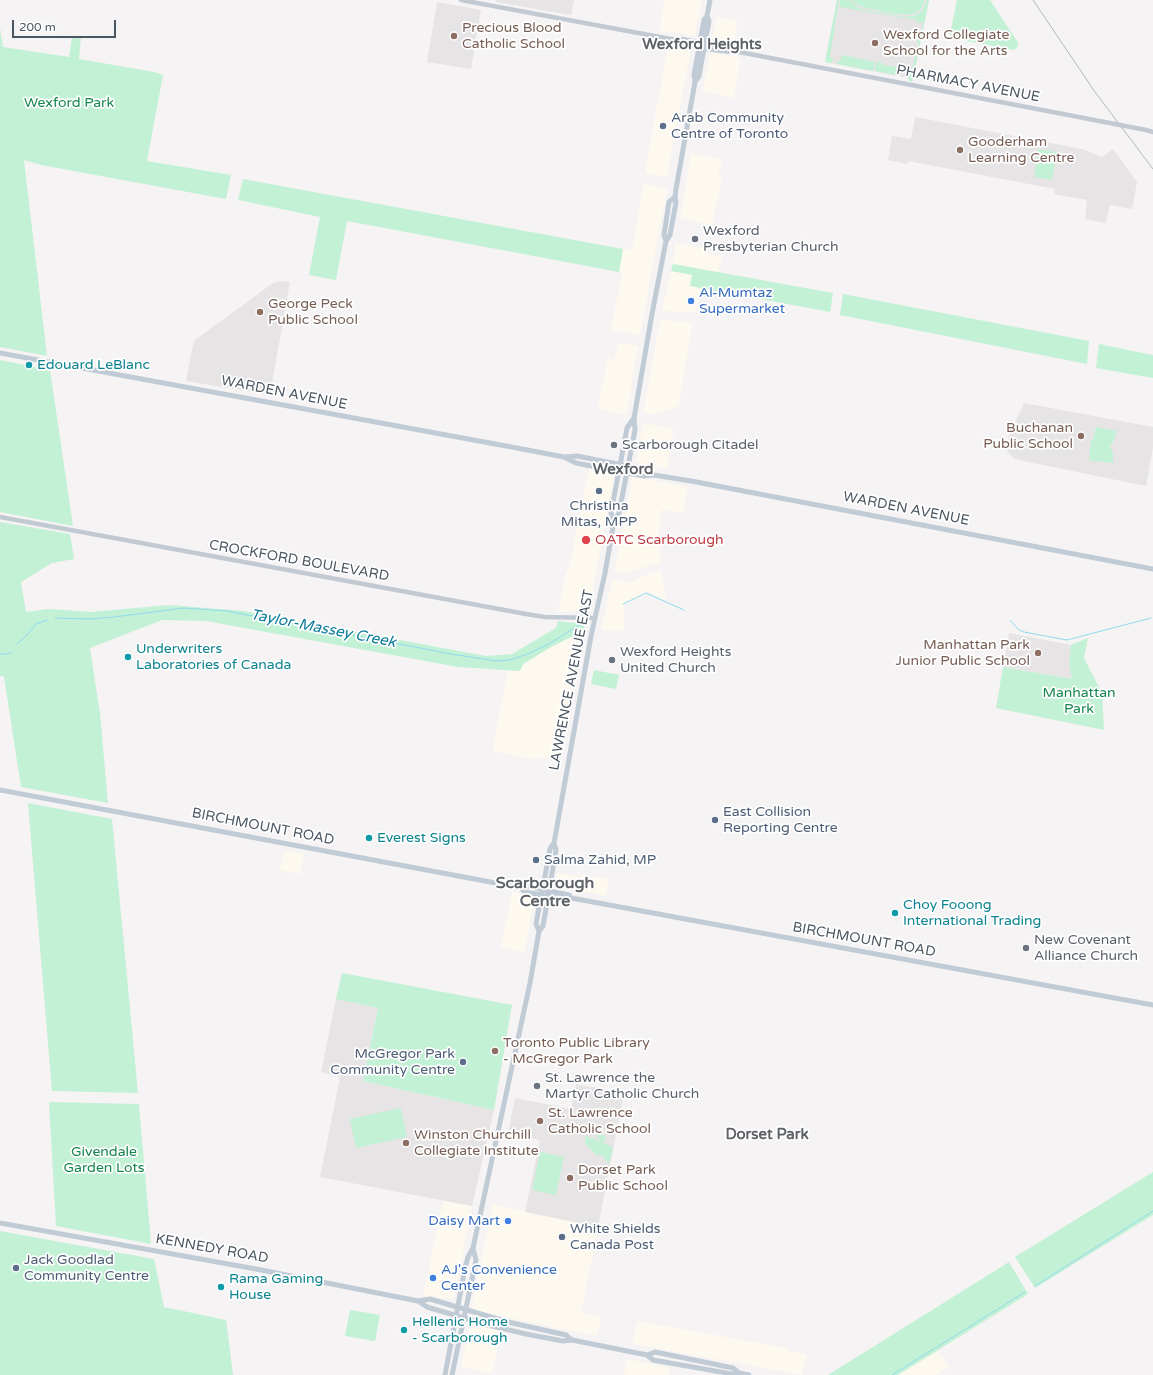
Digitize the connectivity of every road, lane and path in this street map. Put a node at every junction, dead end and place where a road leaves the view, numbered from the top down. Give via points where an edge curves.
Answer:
1 (461, 0) edge
2 (710, 0) edge
3 (702, 45) junction
4 (1153, 132) edge
5 (0, 353) edge
6 (634, 418) junction
7 (564, 457) junction
8 (620, 464) junction
9 (628, 466) junction
10 (619, 471) junction
11 (627, 473) junction
12 (654, 475) junction
13 (0, 517) edge
14 (614, 521) junction
15 (1153, 569) edge
16 (595, 618) junction
17 (0, 790) edge
18 (554, 843) junction
19 (549, 890) junction
20 (542, 892) junction
21 (548, 896) junction
22 (571, 898) junction
23 (539, 931) junction
24 (1153, 1005) edge
25 (0, 1223) edge
26 (473, 1248) junction
27 (460, 1298) junction
28 (418, 1301) junction
29 (444, 1303) junction
30 (458, 1308) junction
31 (465, 1310) junction
32 (457, 1317) junction
33 (463, 1318) junction
34 (572, 1340) junction
35 (647, 1355) junction
36 (678, 1356) junction
37 (677, 1364) junction
38 (739, 1373) junction
39 (444, 1375) edge
40 (452, 1375) edge
41 (749, 1375) edge

1 - 3 street, PHARMACY AVENUE
2 - 3 main road, LAWRENCE AVENUE EAST via 707,16 709,20
3 - 4 street, PHARMACY AVENUE, bridge via 726,52
3 - 6 main road, LAWRENCE AVENUE EAST via 699,76 695,82 674,197 676,202 670,235 666,241
5 - 7 main road, WARDEN AVENUE
6 - 8 main road, LAWRENCE AVENUE EAST via 627,428
6 - 9 main road, LAWRENCE AVENUE EAST via 635,430
7 - 8 main road, WARDEN AVENUE via 577,456
7 - 10 main road, WARDEN AVENUE via 576,463
8 - 9 main road, WARDEN AVENUE
8 - 10 main road, LAWRENCE AVENUE EAST
9 - 11 main road, LAWRENCE AVENUE EAST
9 - 12 main road, WARDEN AVENUE via 646,469
10 - 11 main road, WARDEN AVENUE
10 - 14 main road, LAWRENCE AVENUE EAST via 611,513
11 - 12 main road, WARDEN AVENUE
11 - 14 main road, LAWRENCE AVENUE EAST via 619,513
12 - 15 main road, WARDEN AVENUE
13 - 16 street, CROCKFORD BOULEVARD via 526,614
14 - 16 main road, LAWRENCE AVENUE EAST
16 - 18 main road, LAWRENCE AVENUE EAST
17 - 20 main road, BIRCHMOUNT ROAD via 521,888 526,886
18 - 19 main road, LAWRENCE AVENUE EAST via 556,850
18 - 20 main road, LAWRENCE AVENUE EAST via 550,849
19 - 20 main road, BIRCHMOUNT ROAD
19 - 21 main road, LAWRENCE AVENUE EAST
19 - 22 main road, BIRCHMOUNT ROAD via 569,895
20 - 21 main road, BIRCHMOUNT ROAD
20 - 23 main road, LAWRENCE AVENUE EAST via 536,924
21 - 22 main road, BIRCHMOUNT ROAD via 568,900
21 - 23 main road, LAWRENCE AVENUE EAST via 543,926
22 - 24 main road, BIRCHMOUNT ROAD
23 - 26 main road, LAWRENCE AVENUE EAST
25 - 28 main road, KENNEDY ROAD
26 - 27 main road, LAWRENCE AVENUE EAST via 468,1257
26 - 31 main road, LAWRENCE AVENUE EAST via 476,1260
27 - 29 main road via 455,1302
27 - 30 main road, LAWRENCE AVENUE EAST
28 - 29 main road, KENNEDY ROAD via 430,1299
28 - 32 main road, KENNEDY ROAD via 427,1308
29 - 30 main road, KENNEDY ROAD
30 - 31 main road, KENNEDY ROAD
30 - 32 main road, LAWRENCE AVENUE EAST
31 - 33 main road, LAWRENCE AVENUE EAST
31 - 34 main road, KENNEDY ROAD via 566,1335
32 - 33 main road, KENNEDY ROAD
32 - 39 main road, LAWRENCE AVENUE EAST
33 - 34 main road, KENNEDY ROAD via 526,1334 563,1341
33 - 40 main road, LAWRENCE AVENUE EAST
34 - 35 main road, KENNEDY ROAD
35 - 36 main road, KENNEDY ROAD via 655,1352
35 - 37 main road, KENNEDY ROAD via 653,1360
36 - 37 street
36 - 38 main road, KENNEDY ROAD via 733,1368
37 - 38 main road, KENNEDY ROAD
38 - 41 main road, KENNEDY ROAD

